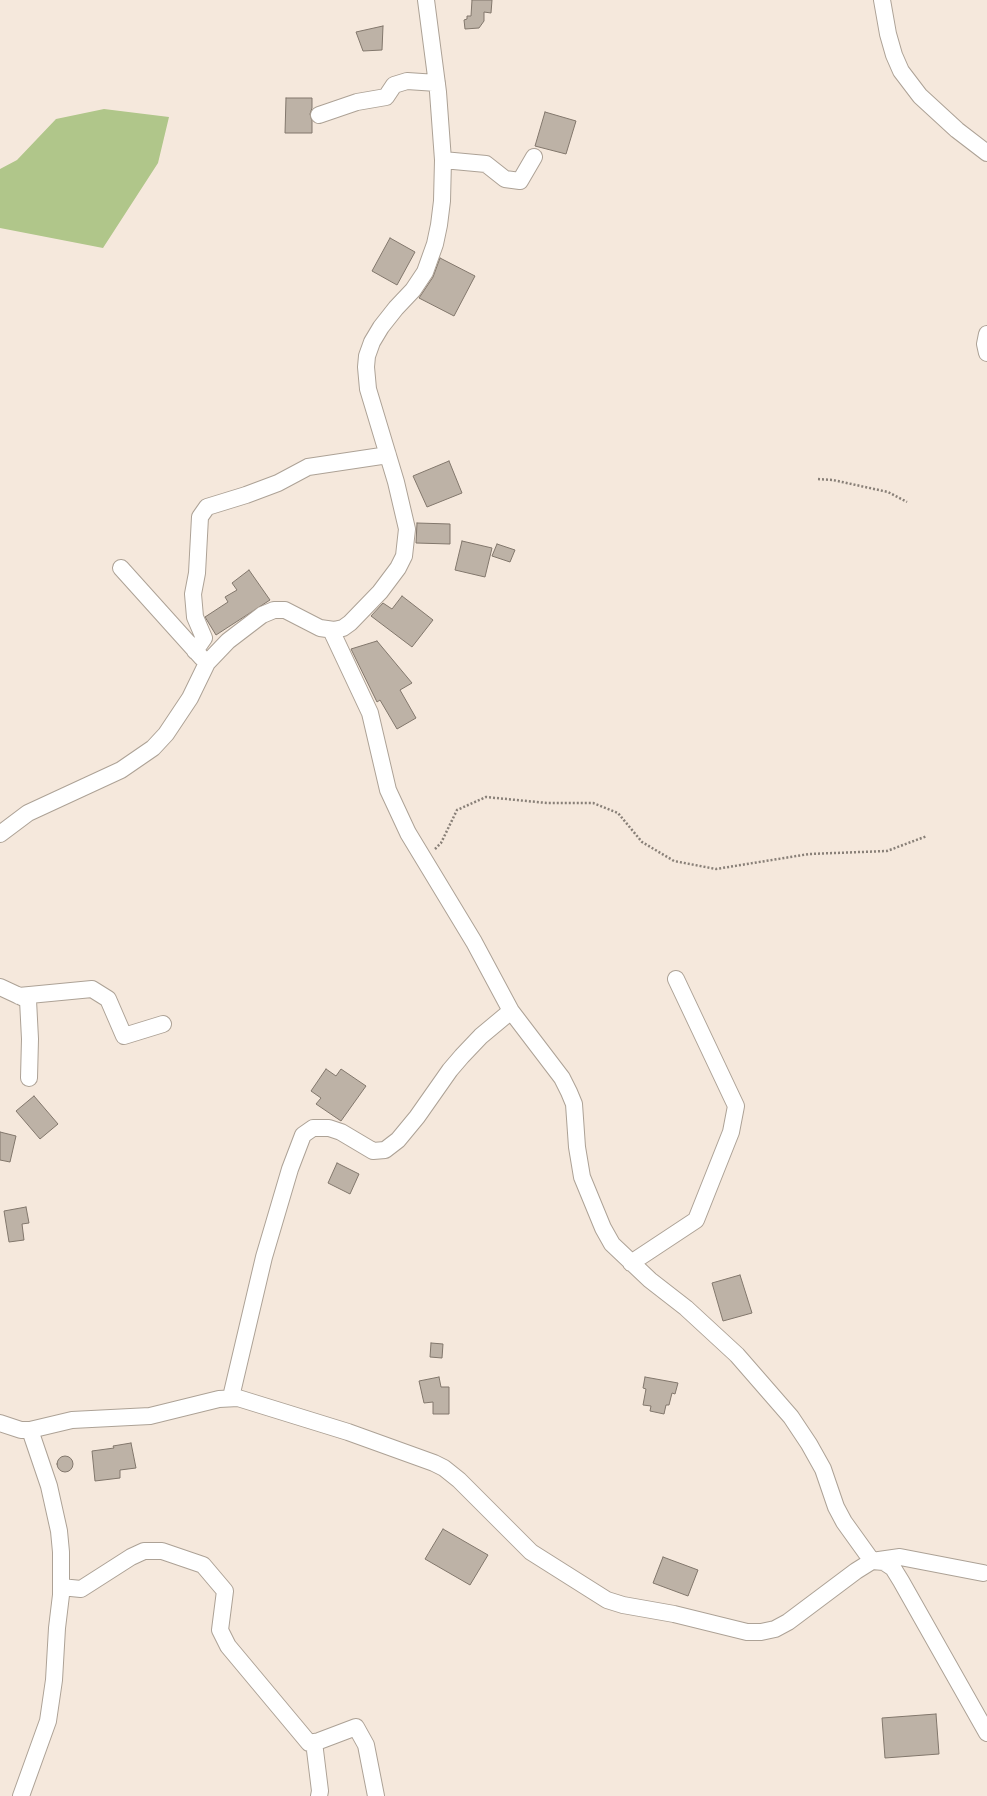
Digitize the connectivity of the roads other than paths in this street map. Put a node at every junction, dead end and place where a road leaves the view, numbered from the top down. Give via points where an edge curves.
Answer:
1 (426, 0) edge
2 (882, 0) edge
3 (437, 83) junction
4 (319, 115) dead end
5 (987, 153) edge
6 (534, 157) dead end
7 (443, 160) junction
8 (987, 334) edge
9 (987, 353) edge
10 (388, 455) junction
11 (121, 568) dead end
12 (331, 630) junction
13 (195, 651) junction
14 (207, 663) junction
15 (0, 834) edge
16 (676, 979) dead end
17 (0, 987) edge
18 (19, 996) junction
19 (511, 1011) junction
20 (163, 1024) dead end
21 (29, 1078) dead end
22 (632, 1262) junction
23 (231, 1397) junction
24 (0, 1423) edge
25 (30, 1430) junction
26 (872, 1561) junction
27 (983, 1573) dead end
28 (61, 1587) junction
29 (987, 1733) edge
30 (314, 1742) junction
31 (22, 1796) edge
32 (319, 1796) edge
33 (376, 1796) edge

1 - 3 street
2 - 5 street via 888,34 901,70 920,96
3 - 4 street via 407,81 394,85 386,97 357,102
3 - 7 street
6 - 7 street via 520,181 506,179 486,164
7 - 10 street via 438,231 425,272 381,327 367,356 368,389
8 - 9 street
10 - 12 street via 407,528 404,556 390,581 357,616 343,628
10 - 13 street via 308,467 278,483 207,507 200,517 197,573 193,594 195,617 204,638
11 - 13 street
12 - 14 street via 311,624 290,612 274,610 262,615 228,641
12 - 19 street via 370,713 385,779 408,833 482,955
13 - 14 street
14 - 15 street via 190,698 166,734 153,748 121,770 28,813
16 - 22 street via 736,1106 731,1132 696,1220
17 - 18 street
18 - 20 street via 92,989 108,999 124,1036
18 - 21 street via 28,1000
19 - 22 street via 562,1078 569,1092 575,1112 579,1163 586,1188 608,1237 616,1249
19 - 23 street via 462,1056 417,1117 389,1148 373,1151 341,1132 329,1128 313,1128 303,1135 290,1169 264,1257
22 - 26 street via 737,1356 791,1417 823,1469 844,1522
23 - 25 street via 150,1416 72,1420
23 - 26 street via 302,1417 434,1463 459,1480 531,1552 608,1600 623,1605 674,1614 747,1632 761,1632 775,1629 788,1622
24 - 25 street via 21,1430
25 - 28 street via 49,1486 59,1531
26 - 27 street via 900,1557
26 - 29 street via 888,1564 901,1581
28 - 30 street via 81,1589 144,1551 162,1551 203,1565 225,1591 220,1630 228,1646 309,1743
28 - 31 street via 54,1680 48,1721
30 - 32 street
30 - 33 street via 356,1727 366,1745

